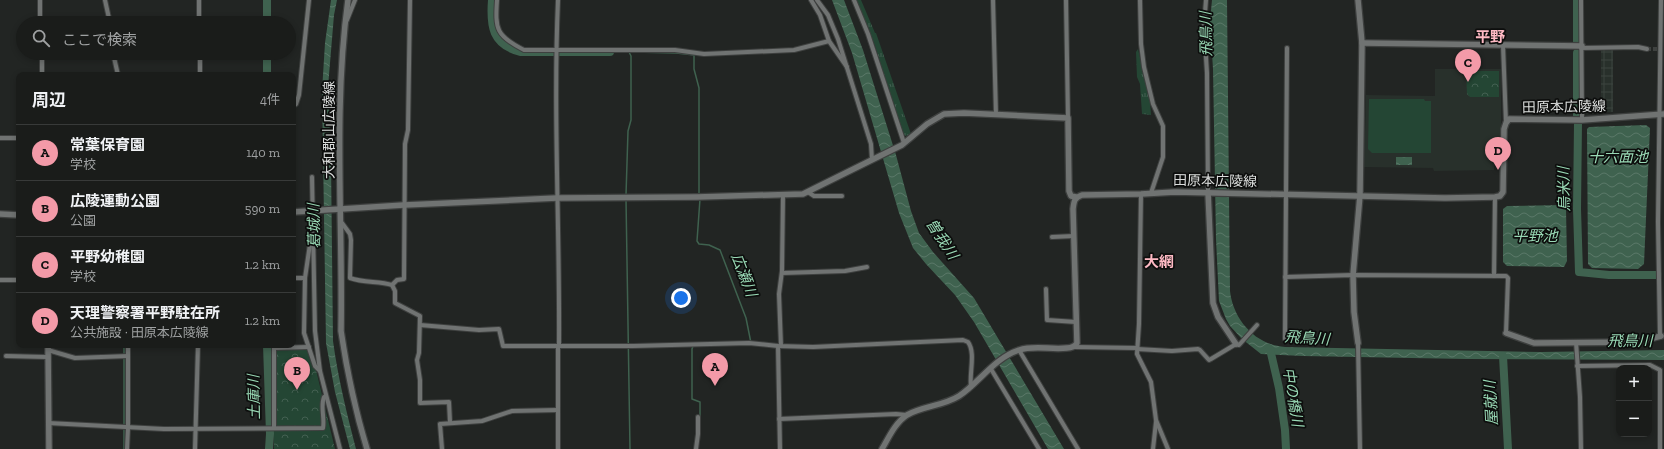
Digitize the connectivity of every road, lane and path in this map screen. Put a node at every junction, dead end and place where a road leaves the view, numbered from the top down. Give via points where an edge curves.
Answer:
1 (40, 0) edge
2 (105, 0) edge
3 (199, 0) edge
4 (309, 0) edge
5 (348, 0) edge
6 (355, 0) edge
7 (410, 0) edge
8 (497, 0) edge
9 (558, 0) edge
10 (811, 0) edge
11 (818, 0) edge
12 (821, 0) edge
13 (854, 0) edge
14 (993, 0) edge
15 (1066, 0) edge
16 (1140, 0) edge
17 (1206, 0) edge
18 (1358, 0) edge
19 (1581, 0) edge
20 (1661, 0) edge
21 (823, 7) junction
22 (40, 16) edge
23 (108, 16) edge
24 (199, 16) edge
25 (345, 24) junction
26 (829, 40) junction
27 (1362, 43) junction
28 (1503, 45) junction
29 (1582, 47) junction
30 (1287, 48) dead end
31 (1647, 49) tunnel mouth
32 (556, 52) junction
33 (42, 60) edge
34 (115, 60) edge
35 (200, 60) edge
36 (846, 67) junction
37 (42, 72) edge
38 (117, 72) edge
39 (200, 72) edge
40 (296, 104) edge
41 (1662, 114) edge
42 (996, 115) junction
43 (1068, 118) junction
44 (1582, 120) junction
45 (1506, 123) junction
46 (0, 138) edge
47 (16, 138) edge
48 (903, 144) junction
49 (873, 159) junction
50 (312, 176) dead end
51 (808, 192) junction
52 (1209, 192) junction
53 (1151, 193) junction
54 (1141, 194) junction
55 (1286, 194) junction
56 (783, 195) junction
57 (1360, 195) junction
58 (842, 196) dead end
59 (1076, 197) junction
60 (1495, 197) junction
61 (557, 198) junction
62 (404, 205) junction
63 (342, 210) junction
64 (296, 212) edge
65 (312, 212) junction
66 (0, 214) edge
67 (16, 215) edge
68 (342, 223) junction
69 (1074, 236) junction
70 (1052, 237) dead end
71 (314, 242) junction
72 (867, 267) dead end
73 (782, 273) junction
74 (1353, 275) junction
75 (1494, 276) junction
76 (1285, 277) junction
77 (296, 278) edge
78 (305, 278) junction
79 (0, 280) edge
80 (16, 280) edge
81 (392, 286) junction
82 (1046, 290) dead end
83 (1076, 322) junction
84 (420, 325) junction
85 (1256, 326) dead end
86 (1506, 333) joint
87 (1661, 336) joint
88 (1285, 339) dead end
89 (1358, 343) joint
90 (1576, 343) junction
91 (1238, 344) junction
92 (559, 346) junction
93 (779, 346) junction
94 (1074, 346) junction
95 (296, 347) edge
96 (309, 347) junction
97 (48, 348) edge
98 (128, 348) edge
99 (198, 348) edge
100 (274, 348) edge
101 (1137, 348) junction
102 (1017, 351) junction
103 (6, 356) dead end
104 (128, 356) junction
105 (47, 357) junction
106 (1577, 365) junction
107 (991, 369) junction
108 (320, 371) junction
109 (971, 387) junction
110 (326, 396) junction
111 (558, 410) junction
112 (907, 415) junction
113 (698, 417) dead end
114 (779, 419) junction
115 (1156, 420) junction
116 (450, 422) junction
117 (48, 423) junction
118 (128, 428) junction
119 (274, 428) junction
120 (196, 429) junction
121 (48, 449) edge
122 (127, 449) edge
123 (195, 449) edge
124 (340, 449) edge
125 (366, 449) edge
126 (442, 449) edge
127 (558, 449) edge
128 (696, 449) edge
129 (780, 449) edge
130 (882, 449) edge
131 (1038, 449) edge
132 (1078, 449) edge
133 (1153, 449) edge
134 (1168, 449) edge
135 (1360, 449) edge
136 (1581, 449) edge
137 (1660, 449) edge

1 - 22 street
2 - 23 street
3 - 24 street
4 - 40 street
5 - 25 street, 大和郡山広陵線
6 - 25 street
7 - 62 street
8 - 32 street via 498,31 508,40 524,50
9 - 32 street
10 - 26 street via 820,15
11 - 21 street
12 - 21 street
13 - 48 street via 868,34
14 - 42 street
15 - 43 street
16 - 53 street via 1144,67 1163,126 1163,157
17 - 52 street via 1204,26
18 - 27 street
19 - 29 street
20 - 41 street
21 - 36 street via 828,14
25 - 63 street, 大和郡山広陵線 via 340,84
26 - 32 street via 794,50 780,51 704,54 675,50
26 - 36 street
27 - 28 street
27 - 57 street
28 - 29 street
28 - 45 street
29 - 31 street
29 - 44 street
30 - 55 street
32 - 61 street
33 - 37 street
34 - 38 street
35 - 39 street
36 - 49 street via 871,144
41 - 44 street, 田原本広陵線
41 - 87 street via 1658,222
42 - 43 street
42 - 48 street via 944,114
43 - 59 street via 1069,191 1071,196
44 - 45 street, 田原本広陵線 via 1509,119
45 - 60 street, 田原本広陵線 via 1503,192
46 - 47 street
48 - 49 street
49 - 51 street
50 - 65 street
51 - 56 street
51 - 58 street via 814,196
52 - 53 street, 田原本広陵線
52 - 55 street, 田原本広陵線
52 - 91 street via 1213,303 1218,317
53 - 54 street, 田原本広陵線
54 - 59 street, 田原本広陵線
54 - 101 street
55 - 57 street, 田原本広陵線
55 - 76 street
56 - 61 street
56 - 73 street
57 - 60 street, 田原本広陵線
57 - 74 street
59 - 69 street
60 - 75 street
61 - 62 street
61 - 92 street
62 - 63 street
62 - 81 street via 404,279 397,280
63 - 65 street
63 - 68 street, 大和郡山広陵線
64 - 65 street
65 - 71 street
66 - 67 street
68 - 81 street via 351,240 350,278
68 - 125 street, 大和郡山広陵線 via 341,331
69 - 70 street
69 - 83 street
71 - 78 street via 310,244
71 - 108 street via 315,331
72 - 73 street via 845,271
73 - 93 street via 779,294
74 - 75 street
74 - 76 street
74 - 89 street
75 - 86 street via 1508,278
76 - 88 street
77 - 78 street
78 - 96 street via 304,333
79 - 80 street
81 - 84 street via 395,291 395,302 419,314
82 - 83 street via 1047,320
83 - 94 street via 1077,343
84 - 92 street via 479,330 499,329 503,346
84 - 116 street via 417,360 420,403 449,402
85 - 91 street
86 - 90 street via 1534,343
87 - 90 street via 1638,342
89 - 135 street
90 - 106 street
91 - 101 street via 1209,360 1200,350
92 - 93 street via 751,343
92 - 111 street
93 - 109 street via 845,346 963,340 968,342 972,351
93 - 114 street
94 - 101 street
94 - 102 street
95 - 96 street
96 - 108 street via 314,366
97 - 104 street via 75,358
97 - 105 street
98 - 104 street
99 - 120 street
100 - 119 street
101 - 115 street via 1137,354 1151,382
102 - 107 street
102 - 132 street
103 - 105 street
104 - 118 street
105 - 117 street
106 - 136 street
106 - 137 street via 1650,365 1660,370
107 - 109 street
107 - 131 street
108 - 110 street
109 - 112 street via 957,397
110 - 119 street via 322,401 323,428
110 - 124 street
111 - 116 street via 512,411 482,421
111 - 127 street
112 - 114 street
112 - 130 street via 894,429
113 - 128 street
114 - 129 street
115 - 133 street
115 - 134 street
116 - 126 street via 440,424
117 - 118 street
117 - 121 street
118 - 120 street
118 - 122 street
119 - 120 street
120 - 123 street

